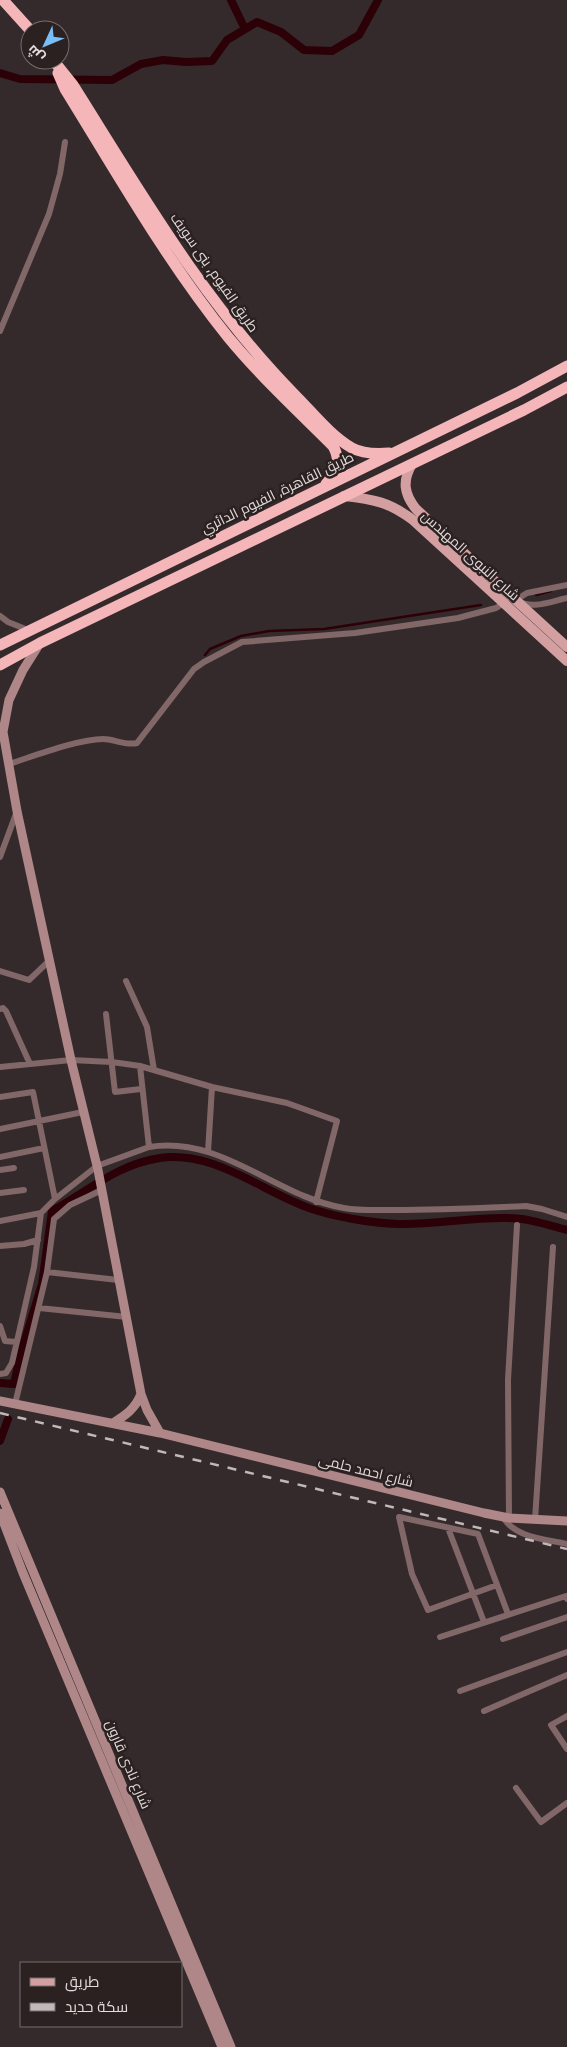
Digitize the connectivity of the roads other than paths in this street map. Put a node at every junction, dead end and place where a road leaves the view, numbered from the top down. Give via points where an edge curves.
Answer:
1 (3, 0) edge
2 (21, 20) edge
3 (57, 70) edge
4 (61, 70) edge
5 (65, 142) dead end
6 (0, 331) edge
7 (567, 366) edge
8 (567, 387) edge
9 (476, 413) junction
10 (484, 429) junction
11 (393, 453) junction
12 (412, 464) junction
13 (322, 488) junction
14 (343, 496) junction
15 (207, 542) junction
16 (216, 559) junction
17 (567, 585) edge
18 (567, 598) edge
19 (516, 600) junction
20 (504, 603) junction
21 (0, 616) edge
22 (28, 630) junction
23 (40, 643) junction
24 (0, 645) edge
25 (567, 647) edge
26 (567, 661) edge
27 (0, 665) edge
28 (2, 730) edge
29 (9, 764) junction
30 (17, 811) junction
31 (0, 857) edge
32 (50, 960) junction
33 (0, 971) edge
34 (126, 981) dead end
35 (0, 1009) edge
36 (106, 1014) dead end
37 (71, 1060) junction
38 (112, 1062) junction
39 (30, 1064) junction
40 (0, 1066) edge
41 (140, 1066) junction
42 (154, 1070) junction
43 (212, 1087) junction
44 (141, 1089) junction
45 (0, 1097) edge
46 (83, 1112) junction
47 (39, 1120) junction
48 (0, 1128) edge
49 (149, 1147) junction
50 (44, 1148) junction
51 (208, 1152) junction
52 (0, 1157) edge
53 (14, 1168) dead end
54 (98, 1168) junction
55 (0, 1170) edge
56 (101, 1187) junction
57 (24, 1190) dead end
58 (0, 1194) edge
59 (55, 1200) junction
60 (316, 1202) junction
61 (41, 1214) junction
62 (567, 1217) edge
63 (0, 1221) edge
64 (517, 1225) dead end
65 (38, 1240) junction
66 (553, 1246) dead end
67 (0, 1247) edge
68 (47, 1272) junction
69 (118, 1280) junction
70 (39, 1308) junction
71 (127, 1317) junction
72 (0, 1326) edge
73 (16, 1342) junction
74 (0, 1374) edge
75 (141, 1394) junction
76 (0, 1401) edge
77 (15, 1404) junction
78 (113, 1424) junction
79 (160, 1433) junction
80 (0, 1492) edge
81 (0, 1513) edge
82 (506, 1517) junction
83 (536, 1520) junction
84 (567, 1521) edge
85 (448, 1528) junction
86 (567, 1544) edge
87 (497, 1585) junction
88 (473, 1594) junction
89 (567, 1599) edge
90 (508, 1614) junction
91 (567, 1617) edge
92 (484, 1622) junction
93 (440, 1637) dead end
94 (504, 1640) dead end
95 (567, 1652) edge
96 (567, 1675) edge
97 (460, 1691) dead end
98 (484, 1711) dead end
99 (567, 1716) edge
100 (90, 1718) junction
101 (567, 1749) edge
102 (516, 1788) dead end
103 (567, 1803) edge
104 (209, 2006) junction
105 (222, 2047) edge
106 (231, 2047) edge

1 - 2 highway
3 - 13 highway, طريق الفيوم, بنى سويف via 65,89 200,300 247,358 337,453 336,471
4 - 11 highway, طريق الفيوم, بنى سويف via 194,273 254,352 351,447 371,454
5 - 6 street via 49,214
7 - 9 highway, طريق القاهرة, الفيوم الدائري
8 - 10 highway
9 - 10 highway
9 - 11 highway, طريق القاهرة, الفيوم الدائري
10 - 12 highway
11 - 13 highway, طريق القاهرة, الفيوم الدائري
12 - 14 highway
12 - 19 main road, شارع النبوى المهندس via 405,479 411,502
13 - 15 highway, طريق القاهرة, الفيوم الدائري
14 - 16 highway
14 - 20 main road, شارع النبوى المهندس via 388,503 400,510
15 - 16 highway
15 - 22 highway, طريق القاهرة, الفيوم الدائري
16 - 23 highway
17 - 19 street via 527,592
18 - 19 street via 534,605
19 - 20 main road
19 - 25 main road, شارع النبوى المهندس
20 - 26 main road, شارع النبوى المهندس
20 - 29 street via 458,618 356,633 237,643 194,669 137,743 103,739 89,741
21 - 22 street
22 - 24 highway, طريق القاهرة, الفيوم الدائري
23 - 27 highway
23 - 28 main road via 9,700
28 - 29 main road
29 - 30 main road
30 - 31 street
30 - 32 main road
32 - 33 street via 29,980
32 - 37 main road
34 - 42 street via 147,1027
35 - 39 street via 6,1011
36 - 38 street
37 - 38 street
37 - 39 street
37 - 46 main road
38 - 41 street
38 - 44 street via 115,1092
39 - 40 street
41 - 42 street
41 - 44 street
42 - 43 street
43 - 51 street
43 - 60 street via 287,1103 337,1121
44 - 49 street
45 - 47 street via 33,1092
46 - 47 street
46 - 54 main road
47 - 48 street
47 - 50 street
49 - 51 street via 179,1144
49 - 54 street
50 - 52 street
50 - 59 street
51 - 60 street via 258,1172
53 - 55 street
54 - 56 main road
54 - 59 street
56 - 68 street via 70,1205 54,1219
56 - 69 main road
57 - 58 street
59 - 61 street
60 - 62 street via 369,1210 526,1206
61 - 63 street
61 - 65 street
64 - 82 street via 508,1380
65 - 67 street
65 - 73 street
66 - 83 street
68 - 69 street
68 - 70 street
69 - 71 main road
70 - 71 street
70 - 77 street
71 - 75 main road
72 - 73 street via 5,1341
73 - 74 street via 9,1370
75 - 78 main road via 130,1413
75 - 79 main road
76 - 77 main road, شارع احمد حلمى
77 - 78 main road, شارع احمد حلمى
78 - 79 main road, شارع احمد حلمى
79 - 82 main road, شارع احمد حلمى
80 - 100 main road, شارع نادى قارون
81 - 100 main road, شارع نادى قارون via 23,1573
82 - 83 main road, شارع احمد حلمى
82 - 86 street via 511,1527 518,1531
83 - 84 main road, شارع احمد حلمى
85 - 87 street via 478,1534
85 - 88 street
85 - 88 street via 399,1517 412,1574 428,1610
87 - 88 street
87 - 90 street
88 - 92 street
89 - 90 street via 566,1596
90 - 92 street
91 - 94 street
92 - 93 street
95 - 97 street
96 - 98 street
99 - 101 street via 551,1725
100 - 104 main road, شارع نادى قارون
102 - 103 street via 542,1822
104 - 105 main road, شارع نادى قارون
104 - 106 main road, شارع نادى قارون

